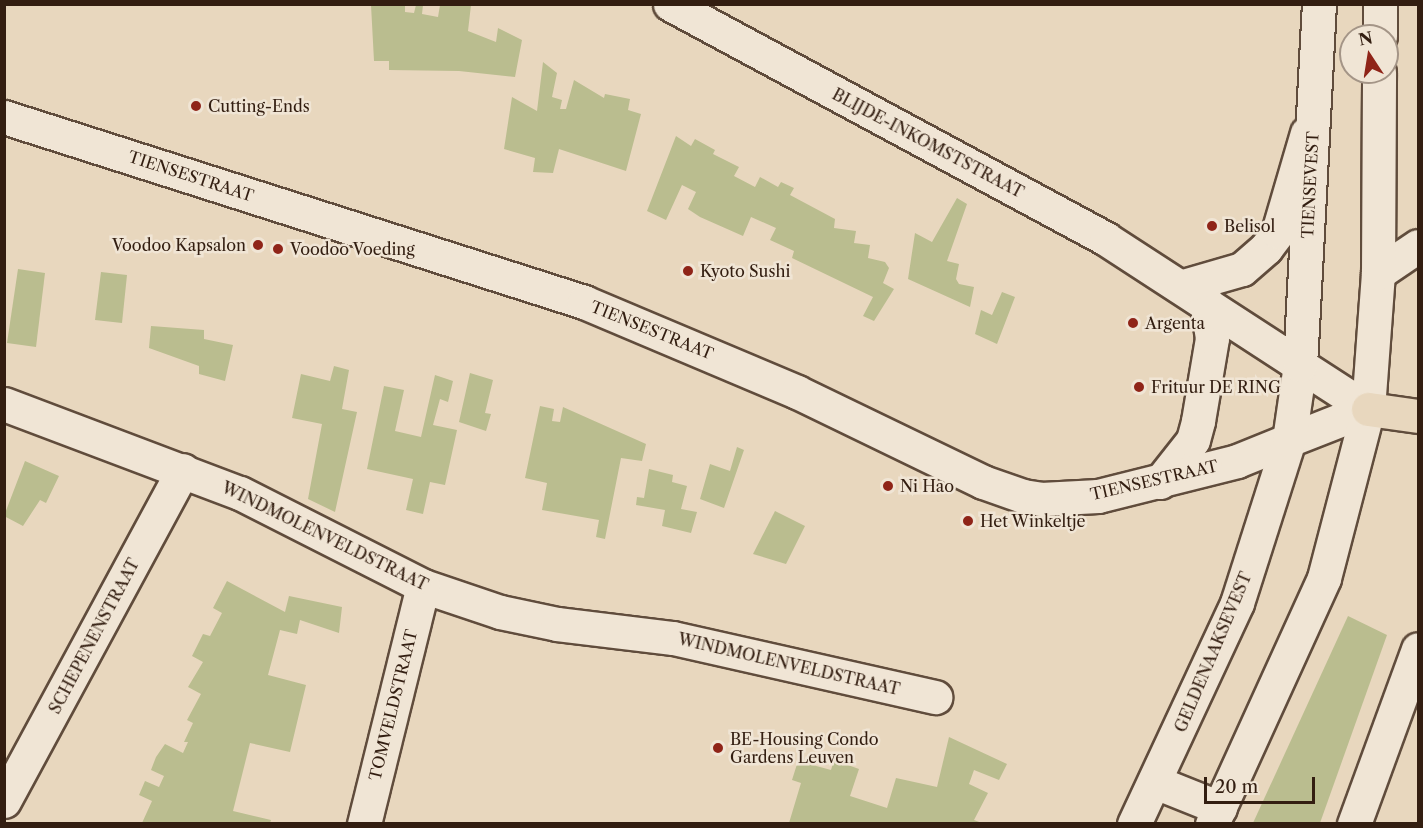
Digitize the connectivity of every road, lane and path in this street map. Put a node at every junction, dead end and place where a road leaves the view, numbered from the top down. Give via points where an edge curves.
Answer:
1 (670, 4) edge
2 (1319, 4) edge
3 (1380, 4) edge
4 (1380, 24) edge
5 (1379, 84) edge
6 (1314, 111) junction
7 (4, 117) edge
8 (1419, 246) edge
9 (1378, 273) junction
10 (1195, 294) junction
11 (1300, 365) junction
12 (4, 404) edge
13 (1368, 409) junction
14 (1419, 416) edge
15 (1289, 440) junction
16 (183, 470) junction
17 (1160, 482) junction
18 (423, 586) junction
19 (1419, 650) edge
20 (935, 697) dead end
21 (1155, 782) junction
22 (4, 801) edge
23 (1216, 816) edge
24 (364, 824) edge
25 (1134, 824) edge
26 (1354, 824) edge

1 - 10 street, BLIJDE-INKOMSTSTRAAT via 1106,239
2 - 6 street, TIENSEVEST
3 - 4 street
5 - 9 street
6 - 10 street via 1273,239 1242,269
6 - 11 street, TIENSEVEST
7 - 17 street, TIENSESTRAAT via 584,302 797,392 1001,490 1041,499 1098,496
8 - 9 street
9 - 13 street
10 - 11 street, BLIJDE-INKOMSTSTRAAT
10 - 17 street via 1212,338 1198,421 1193,440
11 - 13 street, BLIJDE-INKOMSTSTRAAT
11 - 15 street, TIENSEVEST
12 - 16 street, WINDMOLENVELDSTRAAT
13 - 14 main road
13 - 15 street, TIENSESTRAAT
13 - 23 street via 1324,578
15 - 17 street, TIENSESTRAAT via 1237,461
15 - 21 street, GELDENAAKSEVEST via 1237,603
16 - 18 street, WINDMOLENVELDSTRAAT via 274,509
16 - 22 street, SCHEPENENSTRAAT
18 - 20 street, WINDMOLENVELDSTRAAT via 500,612 557,624 673,638
18 - 24 street, TOMVELDSTRAAT
19 - 26 street
21 - 23 street
21 - 25 street, GELDENAAKSEVEST

